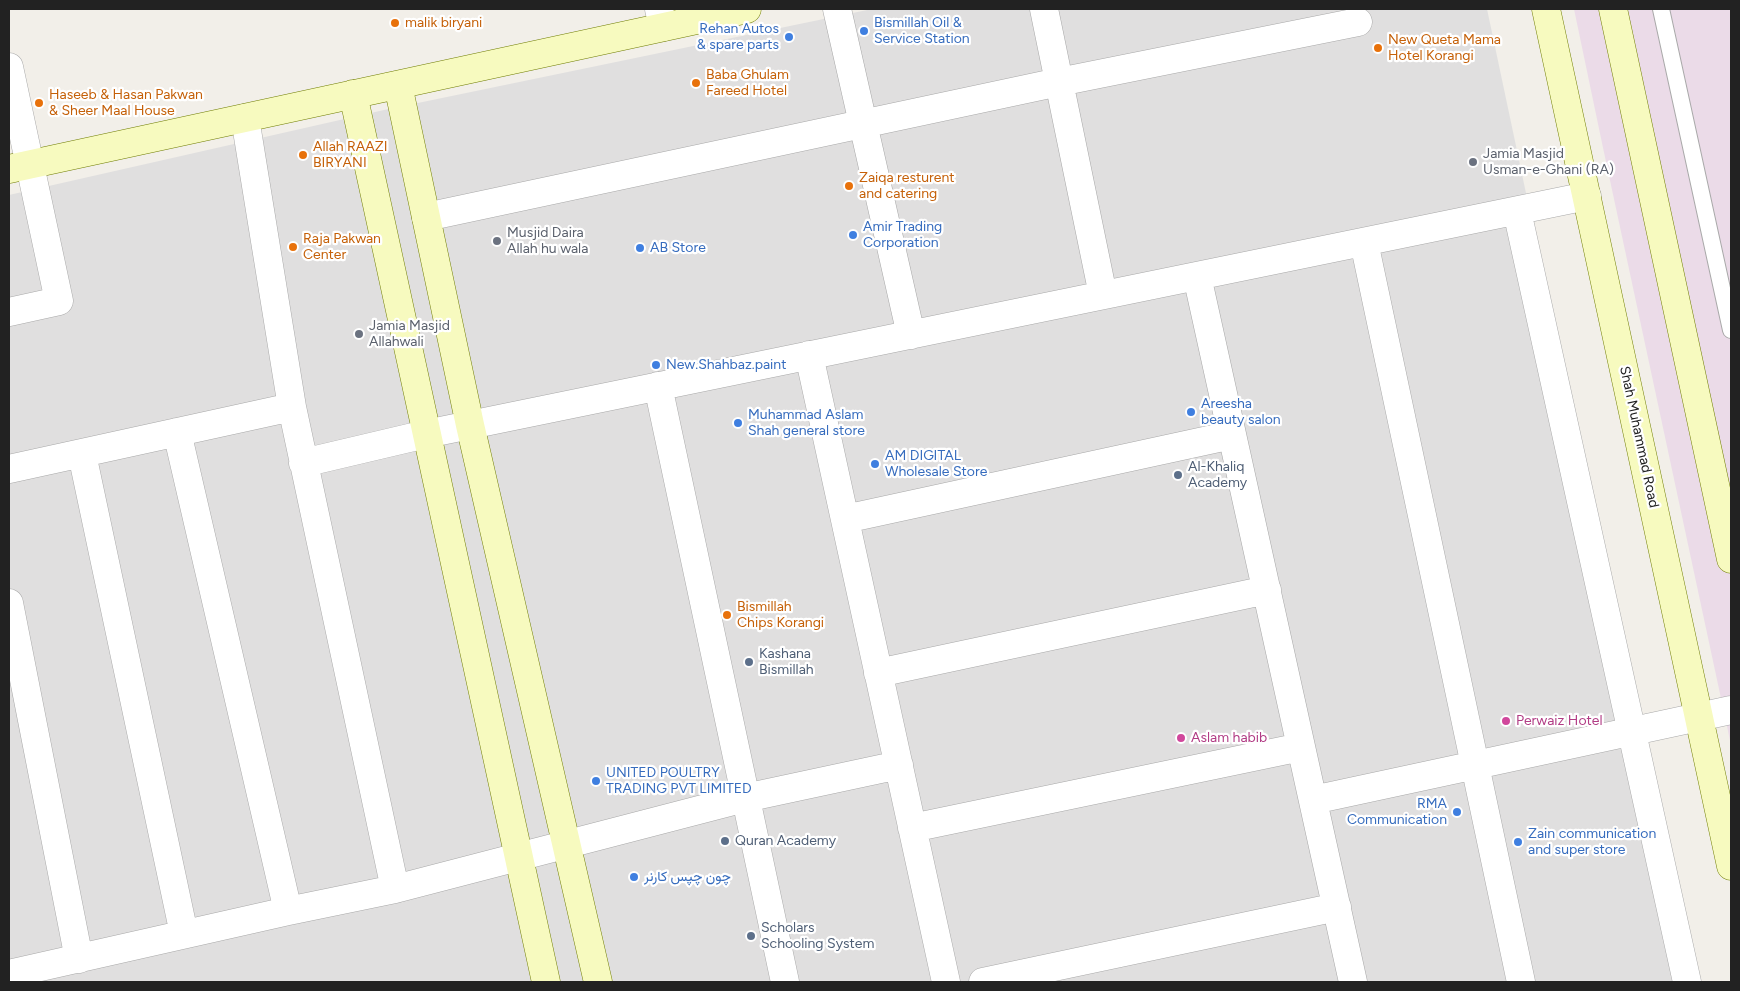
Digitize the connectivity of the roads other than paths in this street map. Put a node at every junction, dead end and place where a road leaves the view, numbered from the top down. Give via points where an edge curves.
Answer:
1 (747, 9) edge
2 (837, 9) edge
3 (1044, 9) edge
4 (1546, 9) edge
5 (1613, 9) edge
6 (1661, 9) edge
7 (661, 18) edge
8 (1358, 22) dead end
9 (9, 67) edge
10 (1059, 82) junction
11 (398, 85) junction
12 (353, 94) junction
13 (245, 118) junction
14 (863, 124) junction
15 (20, 167) edge
16 (1586, 196) junction
17 (1517, 211) junction
18 (426, 217) junction
19 (1364, 242) junction
20 (1197, 276) junction
21 (1103, 295) junction
22 (9, 312) edge
23 (1731, 330) edge
24 (911, 335) junction
25 (809, 355) junction
26 (658, 386) junction
27 (292, 407) junction
28 (470, 425) junction
29 (177, 432) junction
30 (426, 434) junction
31 (1232, 435) junction
32 (82, 454) junction
33 (303, 462) junction
34 (9, 469) edge
35 (845, 519) junction
36 (1731, 559) edge
37 (1267, 590) junction
38 (9, 602) edge
39 (878, 673) junction
40 (1731, 710) edge
41 (1699, 718) junction
42 (1631, 732) junction
43 (1302, 747) junction
44 (898, 765) junction
45 (1475, 765) junction
46 (745, 798) junction
47 (1313, 800) junction
48 (912, 828) junction
49 (566, 844) junction
50 (520, 858) junction
51 (1731, 866) edge
52 (395, 889) junction
53 (1336, 907) junction
54 (288, 911) junction
55 (184, 934) junction
56 (79, 959) junction
57 (9, 974) edge
58 (546, 982) edge
59 (598, 982) edge
60 (785, 982) edge
61 (946, 982) edge
62 (983, 982) edge
63 (1353, 982) edge
64 (1522, 982) edge
65 (1687, 982) edge

1 - 7 street
2 - 14 street
3 - 10 street
4 - 16 street, Shah Muhammad Road
5 - 36 street
6 - 23 lane
7 - 11 street
8 - 10 street
9 - 15 street
10 - 14 street
10 - 21 street
11 - 12 street
11 - 18 street
12 - 13 street
12 - 30 street
13 - 15 street
13 - 27 street
14 - 18 street
14 - 24 street
15 - 22 street via 59,301
16 - 17 street
16 - 41 street, Shah Muhammad Road
17 - 19 street
17 - 42 street
18 - 28 street
19 - 20 street
19 - 45 street
20 - 21 street
20 - 31 street
21 - 24 street
24 - 25 street
25 - 26 street
25 - 35 street
26 - 28 street
26 - 46 street
27 - 29 street
27 - 33 street
28 - 30 street
28 - 49 street
29 - 32 street
29 - 54 street
30 - 33 street
30 - 50 street
31 - 35 street
31 - 37 street
32 - 34 street
32 - 55 street
33 - 52 street
35 - 39 street
37 - 39 street
37 - 43 street
38 - 56 street
39 - 44 street
40 - 41 street
41 - 42 street
41 - 51 street, Shah Muhammad Road
42 - 45 street
42 - 65 street
43 - 47 street
43 - 48 street
44 - 46 street
44 - 48 street
45 - 47 street
45 - 64 street
46 - 49 street
46 - 60 street
47 - 53 street
48 - 61 street
49 - 50 street
49 - 59 street
50 - 52 street
50 - 58 street
52 - 54 street
53 - 62 street
53 - 63 street
54 - 55 street
55 - 56 street
56 - 57 street

